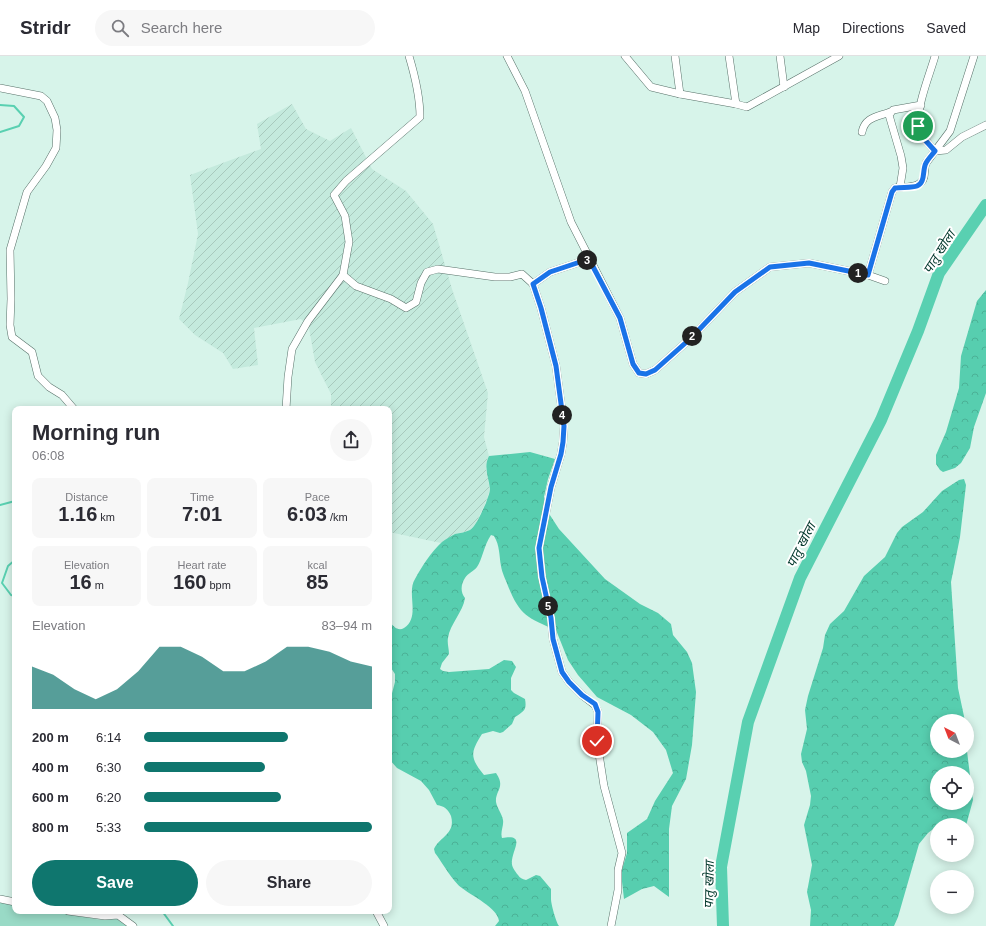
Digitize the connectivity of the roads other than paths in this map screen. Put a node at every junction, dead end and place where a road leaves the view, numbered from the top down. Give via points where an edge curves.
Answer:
1 (409, 56) edge
2 (507, 56) edge
3 (625, 56) edge
4 (675, 56) edge
5 (729, 56) edge
6 (780, 56) edge
7 (839, 56) edge
8 (935, 56) edge
9 (974, 56) edge
10 (784, 87) junction
11 (0, 88) edge
12 (680, 94) junction
13 (736, 104) junction
14 (921, 105) junction
15 (890, 112) junction
16 (986, 125) edge
17 (862, 132) dead end
18 (935, 151) junction
19 (900, 187) junction
20 (589, 259) junction
21 (343, 275) junction
22 (868, 275) junction
23 (886, 281) dead end
24 (533, 284) junction
25 (71, 406) edge
26 (286, 406) edge
27 (0, 899) edge
28 (12, 901) edge
29 (90, 914) edge
30 (378, 914) edge
31 (133, 926) edge
32 (384, 926) edge
33 (612, 926) edge

1 - 21 street via 415,76 420,117 346,181 334,195 345,216 349,242
2 - 20 street via 525,91 571,222
3 - 12 street via 651,87
4 - 12 street
5 - 13 street
6 - 10 street
7 - 10 street
8 - 14 street
9 - 18 street via 950,131
10 - 13 street via 747,107
11 - 25 street via 41,96 47,101 58,130 56,148 27,192 10,250 10,325 12,337 32,352 38,376
12 - 13 street
14 - 15 street
14 - 18 street via 918,126 925,140
15 - 17 street via 867,121
15 - 19 street via 889,118 902,156
16 - 18 street via 962,137 946,150
18 - 19 street via 926,163 924,177 920,183 917,186
19 - 22 street via 892,192
20 - 22 street via 620,318 633,364 639,373 646,374 655,370 691,338 735,292 770,267 809,263
20 - 24 street via 550,272
21 - 24 street via 356,286 391,299 406,308 416,302 427,272 438,269 494,277 522,274
21 - 26 street via 317,308 292,349
22 - 23 street
24 - 33 street via 556,366 564,426 561,454 551,487 539,548 542,577 553,639 562,672 577,691 595,704 598,712 597,741 604,786 622,853
27 - 28 street
29 - 31 street via 118,915
30 - 32 street

